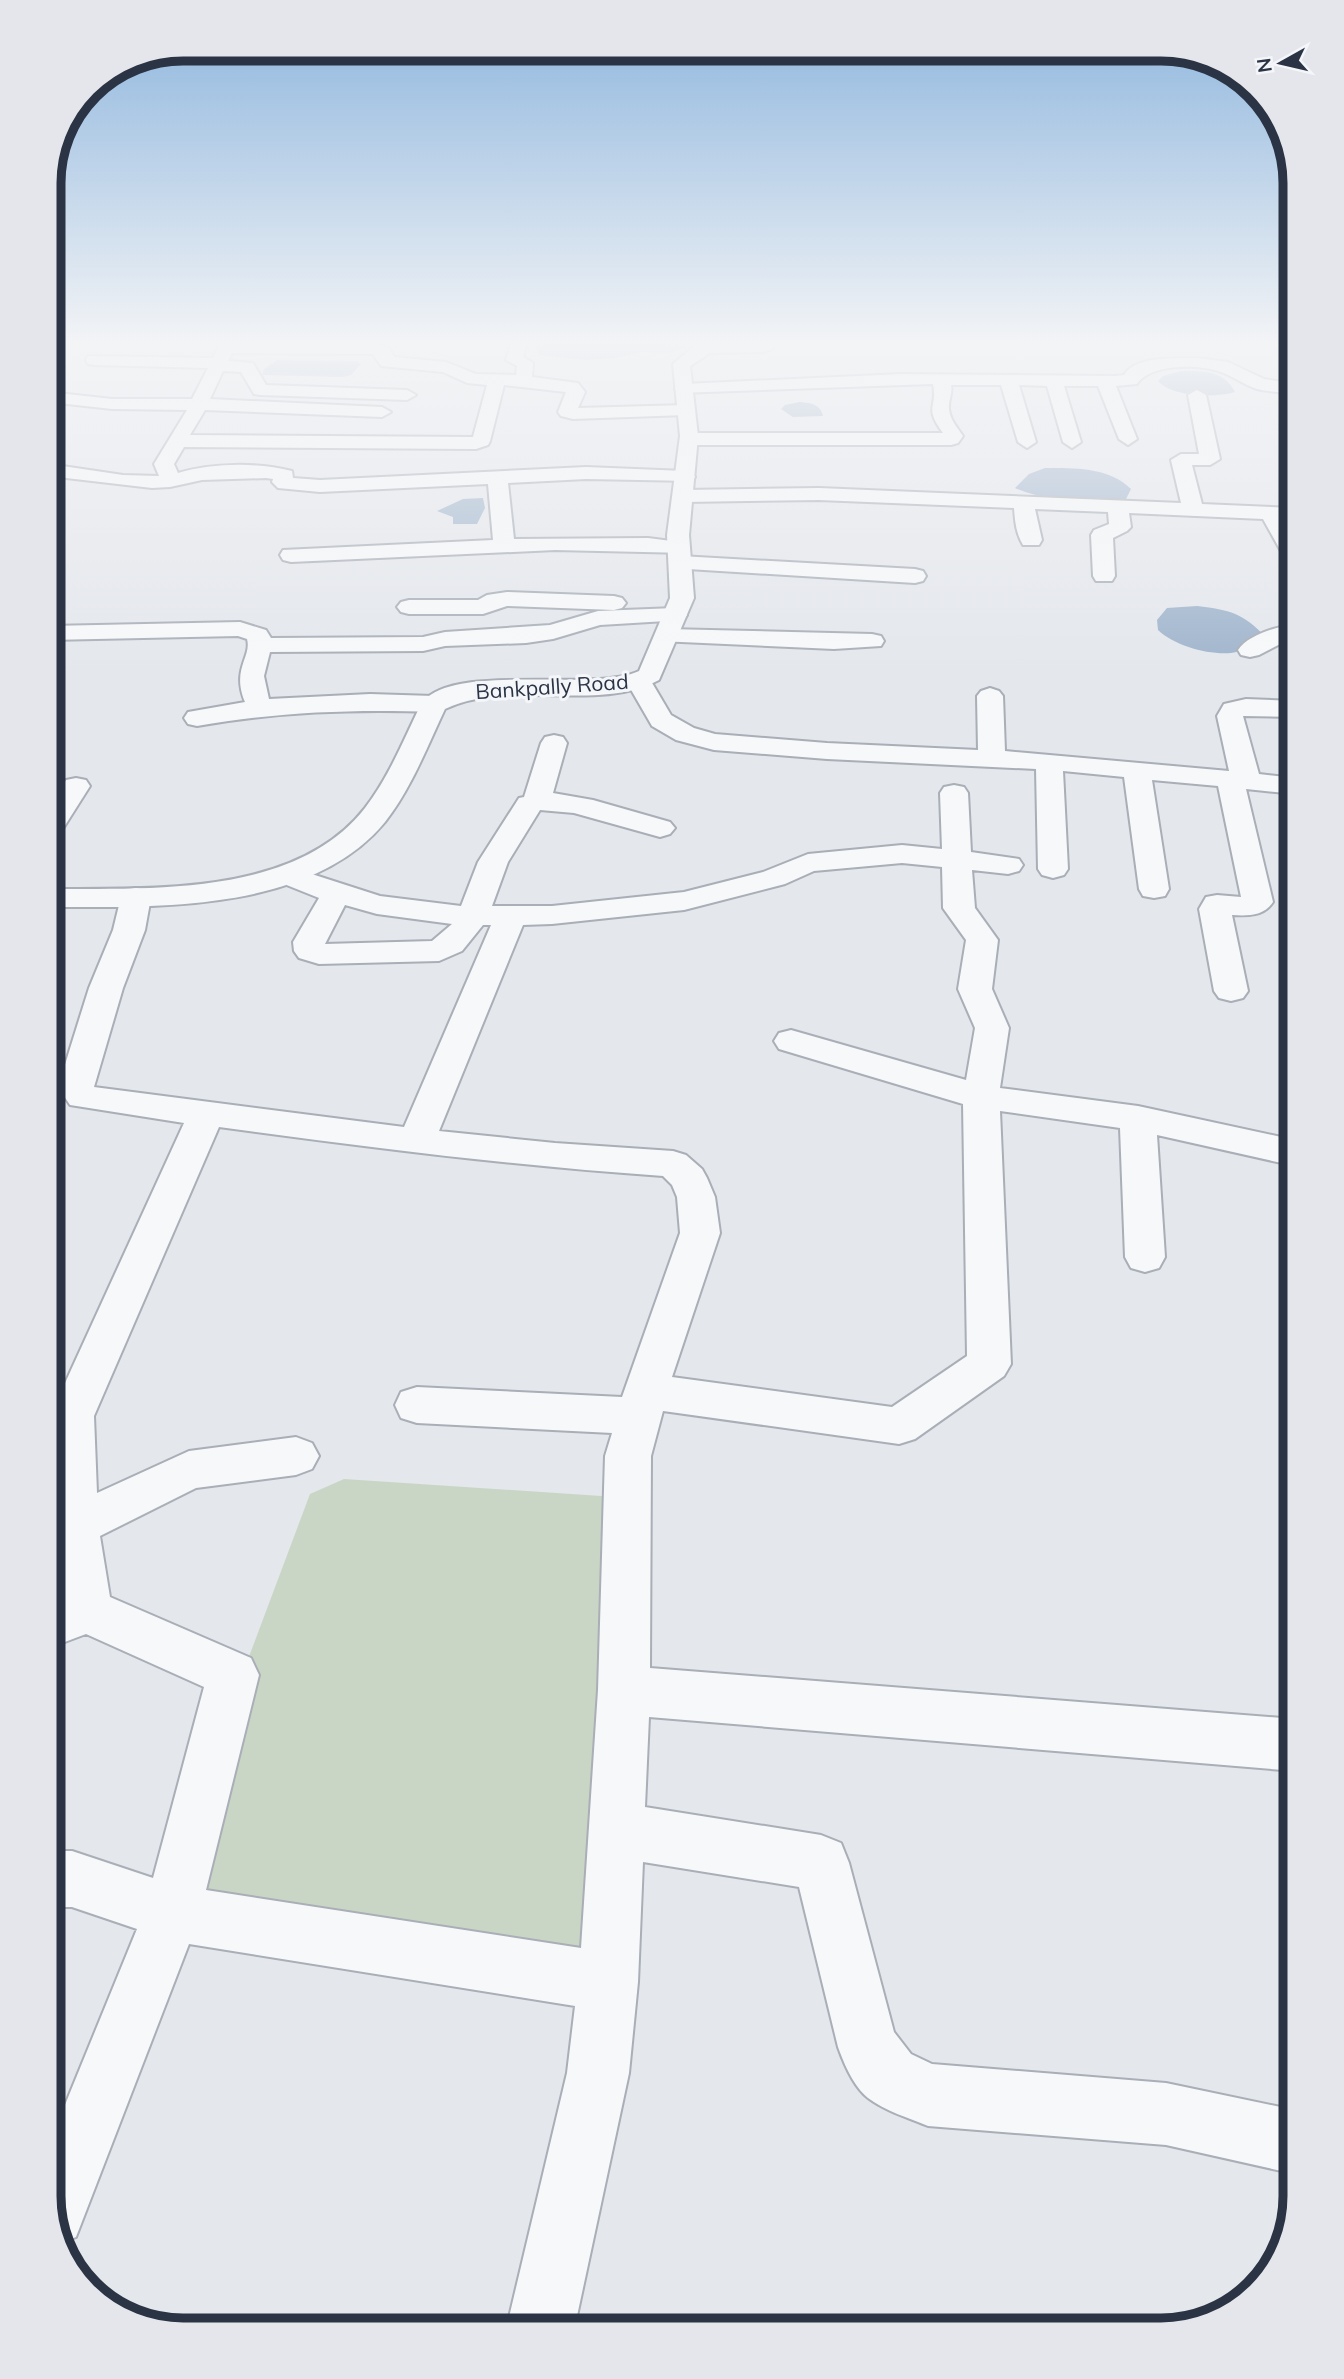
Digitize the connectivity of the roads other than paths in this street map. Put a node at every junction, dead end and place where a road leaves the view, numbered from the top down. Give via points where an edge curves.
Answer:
1 (172, 451) edge
2 (687, 451) edge
3 (1209, 451) edge
4 (62, 472) edge
5 (81, 475) junction
6 (497, 476) junction
7 (172, 481) junction
8 (685, 487) junction
9 (62, 490) edge
10 (1024, 503) junction
11 (1118, 505) junction
12 (1193, 509) junction
13 (1270, 513) junction
14 (1283, 514) edge
15 (1283, 536) edge
16 (1031, 540) dead end
17 (504, 547) junction
18 (291, 555) dead end
19 (679, 556) junction
20 (915, 576) dead end
21 (1104, 576) dead end
22 (409, 607) dead end
23 (674, 619) junction
24 (1283, 632) edge
25 (62, 633) edge
26 (872, 640) dead end
27 (261, 645) junction
28 (1250, 650) dead end
29 (639, 681) junction
30 (990, 696) dead end
31 (434, 704) junction
32 (260, 707) junction
33 (1283, 709) edge
34 (197, 718) dead end
35 (554, 743) dead end
36 (992, 759) junction
37 (1049, 761) junction
38 (1137, 769) junction
39 (1239, 780) junction
40 (1283, 785) edge
41 (76, 786) dead end
42 (954, 793) dead end
43 (537, 801) junction
44 (62, 809) edge
45 (660, 828) dead end
46 (955, 860) junction
47 (1008, 865) dead end
48 (1053, 869) dead end
49 (290, 876) junction
50 (1154, 889) dead end
51 (337, 893) junction
52 (136, 897) junction
53 (62, 898) edge
54 (474, 916) junction
55 (511, 916) junction
56 (1231, 991) dead end
57 (791, 1041) dead end
58 (981, 1097) junction
59 (207, 1112) junction
60 (1138, 1118) junction
61 (416, 1141) junction
62 (1283, 1150) edge
63 (1145, 1258) dead end
64 (643, 1404) junction
65 (418, 1405) dead end
66 (296, 1455) dead end
67 (75, 1526) junction
68 (69, 1618) edge
69 (624, 1690) junction
70 (1283, 1744) edge
71 (616, 1830) junction
72 (61, 1879) edge
73 (172, 1913) junction
74 (608, 1982) junction
75 (1283, 2139) edge
76 (61, 2194) edge
77 (543, 2317) edge

1 - 7 street via 164,464
2 - 8 street, Bankpally Road
3 - 12 street via 1210,459 1181,460
4 - 5 street
5 - 7 street via 115,481
5 - 9 street
6 - 7 street via 320,486 285,484 285,475 271,473 195,475
6 - 8 street via 586,473
6 - 17 street
8 - 10 street via 819,494 955,492
8 - 19 street, Bankpally Road
10 - 11 street
10 - 16 street
11 - 12 street
11 - 21 street via 1120,527 1102,535
12 - 13 street
13 - 14 street
13 - 15 street
17 - 18 street
17 - 19 street via 635,544
19 - 20 street
19 - 23 street, Bankpally Road via 682,598
22 - 23 street via 483,607 507,598
23 - 26 street
23 - 27 street via 598,618 526,636 423,644
23 - 29 street, Bankpally Road via 650,675
24 - 28 street
25 - 27 street via 240,629 258,635
27 - 32 street via 252,664 250,687
29 - 31 street, Bankpally Road via 495,689 449,695
29 - 36 street via 661,720 685,734 714,742
30 - 36 street
31 - 32 street, Bankpally Road
31 - 49 street via 373,817 332,855
32 - 34 street, Bankpally Road
33 - 39 street via 1233,709 1230,716
35 - 43 street
36 - 37 street
37 - 38 street
37 - 48 street
38 - 39 street
38 - 50 street
39 - 40 street
39 - 56 street via 1258,902 1248,907 1217,904 1215,909
41 - 44 street
42 - 46 street
43 - 45 street via 575,805
43 - 54 street via 529,804 489,868
46 - 47 street
46 - 55 street via 902,854 808,863 774,878 684,901
46 - 58 street via 959,908 982,940 975,989 992,1028
49 - 51 street
49 - 52 street via 242,887
51 - 54 street via 377,905
51 - 54 street via 309,942 310,951 439,951 449,946
52 - 53 street
52 - 59 street via 76,1087 83,1097 97,1100
54 - 55 street
55 - 61 street
57 - 58 street
58 - 60 street
58 - 64 street via 989,1364 899,1426
59 - 61 street
59 - 67 street via 72,1416
60 - 62 street
60 - 63 street
61 - 64 street via 673,1164 688,1178 696,1197 700,1233
64 - 65 street
64 - 69 street via 628,1456
66 - 67 street via 188,1470
67 - 68 street
68 - 73 street via 233,1675
69 - 70 street
69 - 71 street
71 - 74 street
71 - 75 street via 821,1863 868,2048 889,2076 928,2095 1166,2113
72 - 73 street
73 - 74 street
73 - 76 street
74 - 77 street via 597,2073

